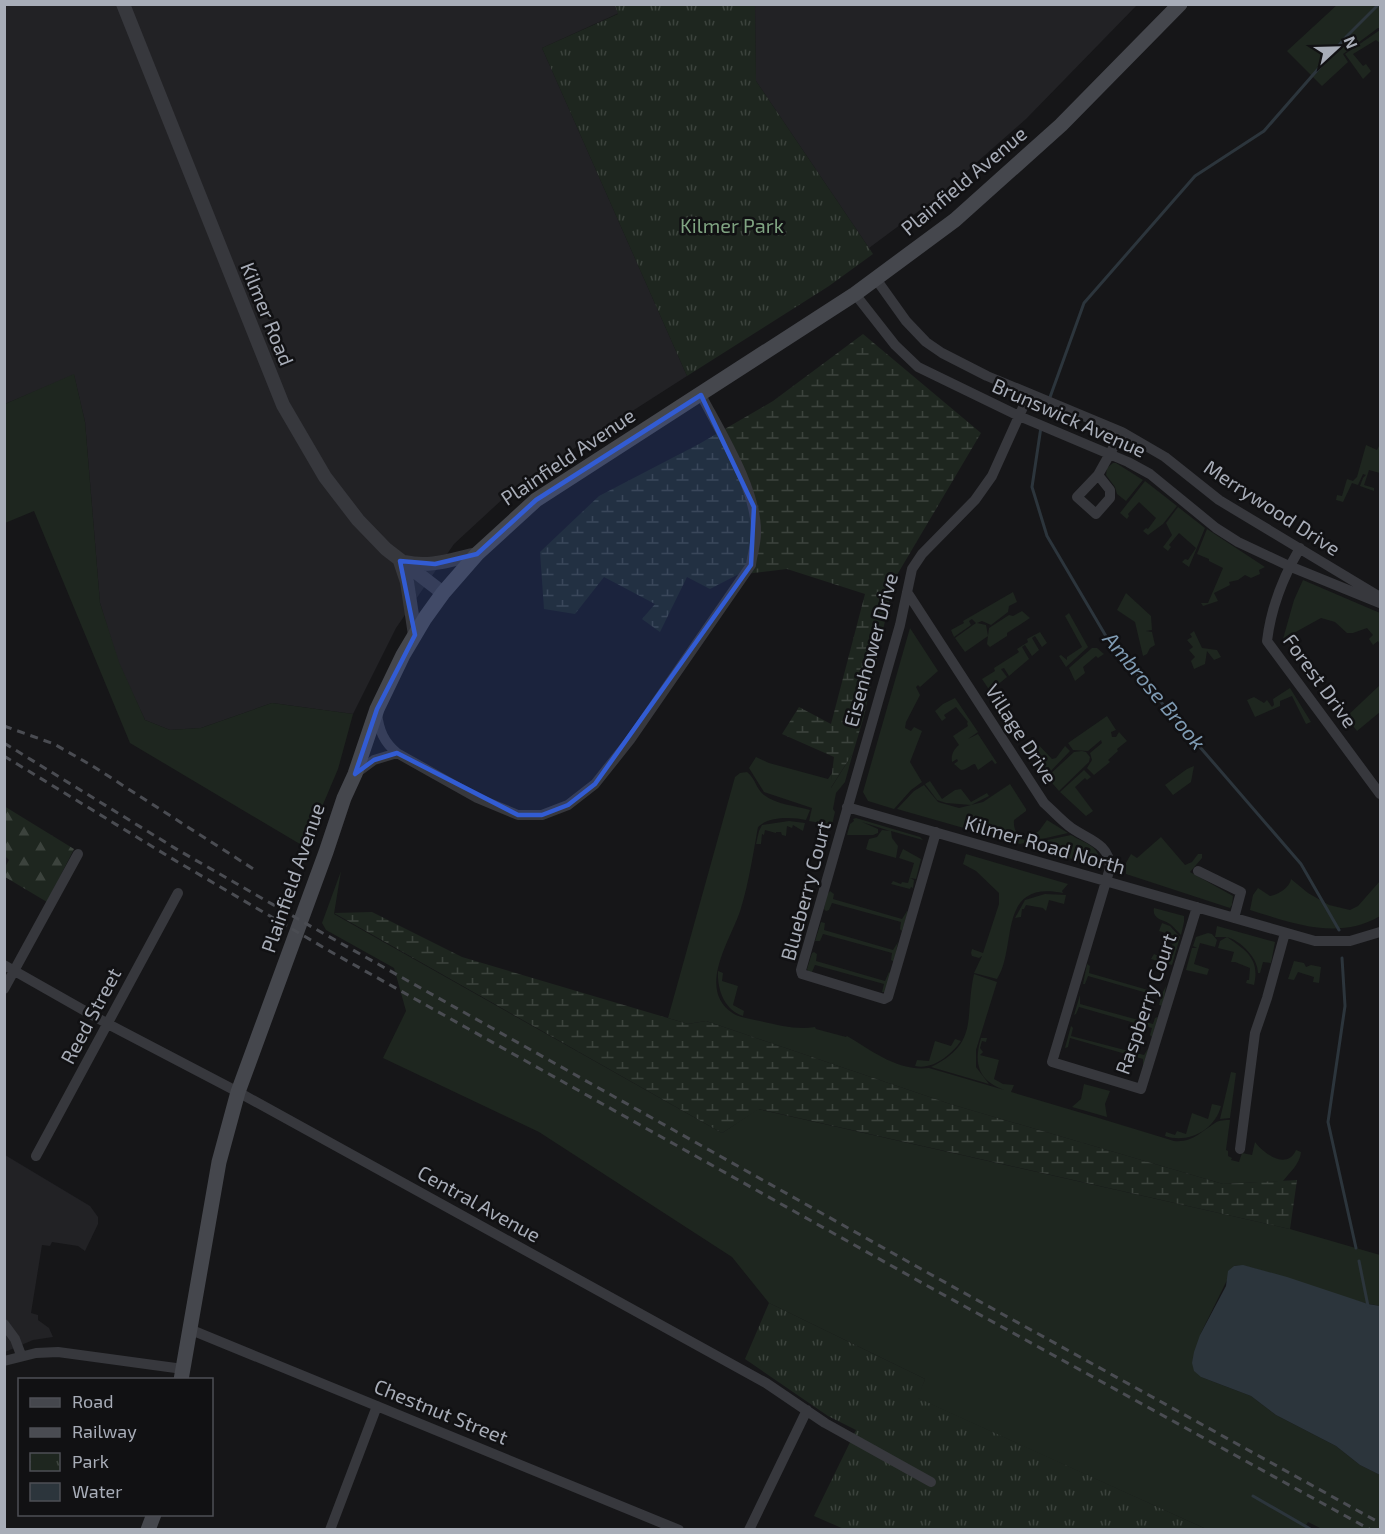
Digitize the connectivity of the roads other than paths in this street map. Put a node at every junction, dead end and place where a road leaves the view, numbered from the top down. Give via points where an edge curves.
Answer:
1 (123, 4) edge
2 (1180, 4) edge
3 (876, 279) junction
4 (855, 294) junction
5 (701, 394) junction
6 (1029, 394) junction
7 (1019, 416) junction
8 (1122, 432) junction
9 (1108, 454) junction
10 (1098, 475) dead end
11 (1300, 548) junction
12 (477, 554) junction
13 (400, 561) junction
14 (1289, 566) junction
15 (907, 592) junction
16 (443, 593) junction
17 (1380, 597) edge
18 (1380, 603) edge
19 (415, 635) junction
20 (377, 709) junction
21 (397, 753) junction
22 (355, 774) junction
23 (1380, 794) edge
24 (847, 807) junction
25 (936, 832) junction
26 (78, 854) dead end
27 (1198, 871) dead end
28 (1106, 882) junction
29 (178, 893) dead end
30 (1197, 907) junction
31 (1234, 918) junction
32 (1380, 932) edge
33 (1285, 933) junction
34 (10, 968) edge
35 (4, 990) edge
36 (108, 1024) junction
37 (238, 1092) junction
38 (1240, 1149) dead end
39 (36, 1156) dead end
40 (4, 1324) edge
41 (189, 1329) junction
42 (21, 1355) junction
43 (4, 1361) edge
44 (182, 1374) edge
45 (377, 1406) junction
46 (807, 1410) junction
47 (931, 1482) dead end
48 (154, 1516) edge
49 (148, 1530) edge
50 (330, 1530) edge
51 (679, 1530) edge
52 (749, 1530) edge

1 - 13 street, Kilmer Road via 283,405 343,501 372,536
2 - 3 main road, Plainfield Avenue via 1060,125 955,220
3 - 4 main road, Plainfield Avenue
3 - 6 street, Merrywood Drive via 926,342
4 - 5 main road, Plainfield Avenue
4 - 7 street, Brunswick Avenue via 895,345 918,367
5 - 12 main road, Plainfield Avenue via 536,500
5 - 21 street via 754,507 756,533 751,566 595,784 568,804 542,814 518,815 477,798
6 - 7 street, Eisenhower Drive
6 - 8 street, Merrywood Drive
7 - 9 street, Brunswick Avenue
7 - 15 street, Eisenhower Drive via 992,476 975,500 922,554 912,569
8 - 9 street
8 - 11 street, Merrywood Drive via 1165,457 1219,500
9 - 10 street
9 - 14 street, Brunswick Avenue via 1150,474 1230,537
11 - 14 street, Forest Drive
11 - 17 street, Merrywood Drive
12 - 13 street via 435,564
12 - 16 main road, Plainfield Avenue
13 - 16 street, Kilmer Road
13 - 19 street
14 - 18 street, Brunswick Avenue
14 - 23 street, Forest Drive via 1270,619 1267,641
15 - 24 street, Eisenhower Drive
15 - 28 street, Village Drive via 1044,803 1107,853 1110,868
16 - 19 main road, Plainfield Avenue
19 - 20 main road, Plainfield Avenue
20 - 21 street via 382,736
20 - 22 main road, Plainfield Avenue
21 - 22 street via 374,760
22 - 37 main road, Plainfield Avenue
24 - 25 street, Kilmer Road North
24 - 25 street, Blueberry Court via 801,973 884,999 890,995
25 - 28 street, Kilmer Road North
26 - 34 street
27 - 31 street via 1241,892
28 - 30 street, Kilmer Road North
28 - 30 street, Raspberry Court via 1052,1062 1141,1089
29 - 36 street, Reed Street
30 - 31 street, Kilmer Road North
31 - 33 street, Kilmer Road North
32 - 33 street, Kilmer Road North via 1330,942
33 - 38 street via 1255,1033
34 - 35 street
34 - 36 street, Central Avenue
36 - 37 street, Central Avenue
36 - 39 street, Reed Street
37 - 41 main road, Plainfield Avenue via 219,1162
37 - 46 street, Central Avenue via 757,1377
40 - 42 street
41 - 44 main road, Plainfield Avenue
41 - 45 street, Chestnut Street
42 - 43 street
42 - 44 street via 58,1352
45 - 50 street
45 - 51 street, Chestnut Street
46 - 47 street, Central Avenue
46 - 52 street
48 - 49 main road

